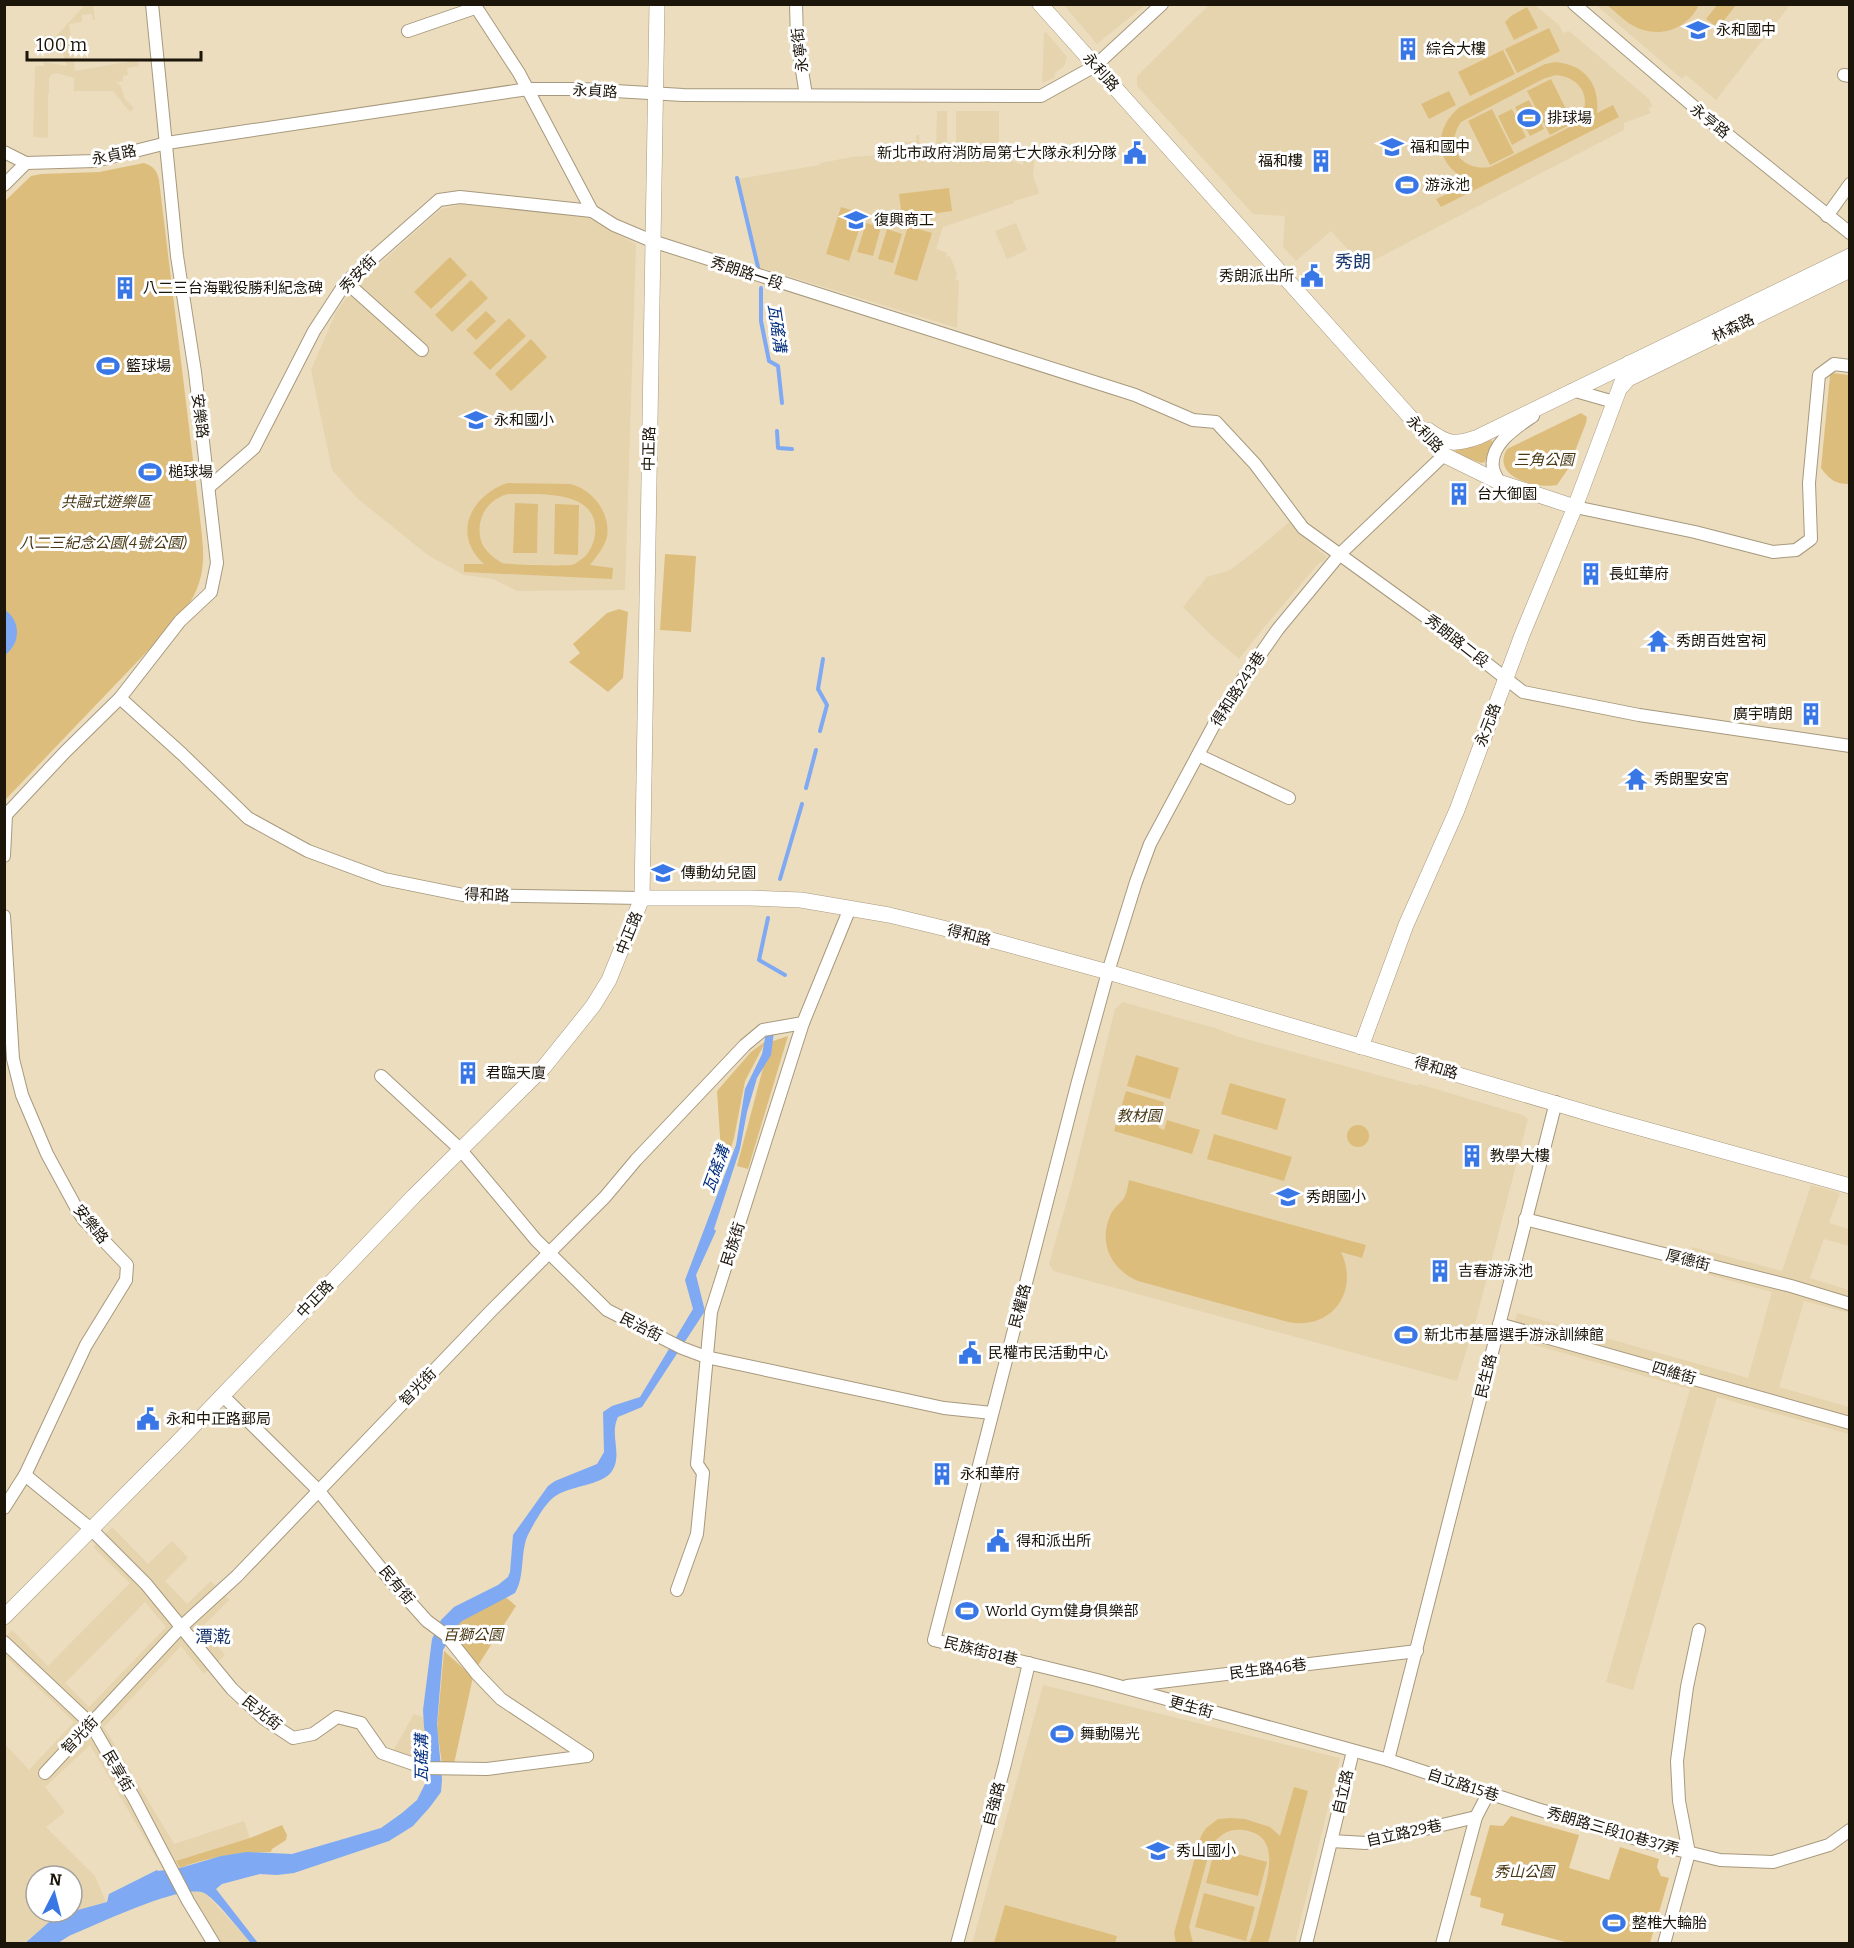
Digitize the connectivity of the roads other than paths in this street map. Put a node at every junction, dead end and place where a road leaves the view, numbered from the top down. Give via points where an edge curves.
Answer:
1 (152, 4) edge
2 (657, 4) edge
3 (796, 4) edge
4 (1040, 4) edge
5 (1162, 4) edge
6 (1574, 4) edge
7 (474, 6) edge
8 (408, 31) dead end
9 (1095, 66) junction
10 (528, 89) junction
11 (655, 94) junction
12 (806, 95) junction
13 (167, 143) junction
14 (4, 152) edge
15 (26, 163) junction
16 (1850, 184) edge
17 (4, 185) edge
18 (592, 211) junction
19 (1827, 216) junction
20 (1850, 233) edge
21 (652, 241) junction
22 (1850, 256) edge
23 (1850, 270) edge
24 (346, 282) junction
25 (422, 350) dead end
26 (1629, 363) junction
27 (1850, 366) edge
28 (1565, 394) junction
29 (1135, 395) joint
30 (1617, 396) junction
31 (1407, 415) junction
32 (1444, 455) junction
33 (1499, 482) junction
34 (209, 487) junction
35 (1575, 507) junction
36 (1340, 554) junction
37 (1506, 679) junction
38 (120, 698) junction
39 (1850, 746) edge
40 (1198, 755) junction
41 (1289, 798) dead end
42 (5, 816) edge
43 (4, 856) edge
44 (642, 898) junction
45 (850, 908) junction
46 (4, 916) edge
47 (1108, 972) junction
48 (803, 1023) junction
49 (1361, 1047) junction
50 (381, 1076) dead end
51 (1556, 1102) junction
52 (460, 1149) junction
53 (1850, 1186) edge
54 (1525, 1219) junction
55 (548, 1252) junction
56 (1850, 1304) edge
57 (1499, 1324) junction
58 (706, 1357) junction
59 (222, 1395) junction
60 (992, 1413) junction
61 (1850, 1423) edge
62 (26, 1476) junction
63 (318, 1490) junction
64 (4, 1508) edge
65 (91, 1529) junction
66 (677, 1590) dead end
67 (4, 1617) edge
68 (181, 1627) junction
69 (1699, 1630) dead end
70 (934, 1640) joint
71 (4, 1642) edge
72 (1417, 1651) junction
73 (1029, 1663) junction
74 (1119, 1687) junction
75 (91, 1724) junction
76 (1353, 1751) junction
77 (587, 1756) joint
78 (1388, 1760) junction
79 (45, 1773) dead end
80 (1488, 1794) junction
81 (1538, 1809) joint
82 (1476, 1817) junction
83 (1850, 1830) edge
84 (1331, 1841) junction
85 (1689, 1852) junction
86 (214, 1944) edge
87 (957, 1944) edge
88 (1306, 1944) edge
89 (1442, 1944) edge
90 (1664, 1944) edge

1 - 13 street, 安樂路
2 - 11 street, 中正路
3 - 12 street, 永寧街
4 - 9 street, 永利路
5 - 9 street, 永貞路
6 - 19 street, 永亨路
7 - 8 street
7 - 10 street
9 - 12 street, 永貞路 via 1041,96
9 - 31 street, 永利路
10 - 11 street, 永貞路
10 - 13 street, 永貞路
10 - 18 street
11 - 12 street, 永貞路
11 - 21 street, 中正路
13 - 15 street, 永貞路 via 95,161
13 - 34 street, 安樂路 via 177,256
14 - 15 street, 永貞路
15 - 17 street
16 - 19 street
18 - 21 street, 秀朗路一段
18 - 24 street, 秀安街 via 460,197 439,200
19 - 20 street, 永亨路
21 - 29 street, 秀朗路一段
21 - 44 street, 中正路
22 - 26 street, 林森路
23 - 30 street, 林森路 via 1628,379
24 - 25 street
24 - 34 street, 秀安街 via 314,332 254,448
26 - 28 street, 林森路
26 - 30 street
27 - 35 street, 永利路 via 1834,364 1819,375 1809,483 1810,539 1796,550 1773,552
28 - 30 street
28 - 31 street, 林森路 via 1458,444 1443,441
28 - 33 street via 1507,435 1494,458 1493,468
29 - 36 street, 秀朗路二段 via 1193,420 1216,422 1255,464 1303,528
30 - 35 street, 永元路
31 - 32 street, 永利路
32 - 33 street, 永利路
32 - 36 street, 得和路243巷
33 - 35 street, 永利路
34 - 38 street, 安樂路 via 218,563 211,592 180,621
35 - 37 street, 永元路
36 - 37 street, 秀朗路二段
36 - 40 street, 得和路243巷 via 1241,680
37 - 39 street, 秀朗路二段 via 1523,692 1609,710
37 - 49 street, 永元路
38 - 42 street, 安樂路
38 - 44 street, 得和路 via 248,818 308,851 384,879 463,895
40 - 41 street
40 - 47 street, 得和路243巷 via 1150,844
42 - 43 street, 安樂路
44 - 45 street, 得和路 via 781,899
44 - 52 street, 中正路 via 609,980 593,1006 544,1067
45 - 47 street, 得和路 via 984,938
45 - 48 street, 民族街
46 - 62 street, 安樂路 via 13,1059 22,1095 47,1154 78,1211 126,1265 126,1280 86,1344
47 - 49 street, 得和路
47 - 60 street, 民權路
48 - 55 street, 智光街 via 763,1030 745,1045 605,1197
48 - 58 street, 民族街 via 711,1312
49 - 51 street, 得和路
50 - 52 street, 民治街
51 - 53 street, 得和路
51 - 54 street, 民生路
52 - 55 street, 民治街
52 - 59 street, 中正路
54 - 56 street, 厚德街
54 - 57 street, 民生路
55 - 58 street, 民治街 via 607,1310
55 - 63 street, 智光街
57 - 61 street, 四維街
57 - 72 street, 民生路
58 - 60 street, 民治街 via 944,1408
58 - 66 street, 民族街 via 696,1464 703,1473 697,1534
59 - 63 street, 民有街
59 - 65 street, 中正路
60 - 70 street, 民權路
62 - 64 street, 安樂路
62 - 65 street, 民光街
63 - 68 street, 智光街 via 237,1576
63 - 77 street, 民有街 via 391,1581 446,1635 501,1699
65 - 67 street, 中正路
65 - 68 street, 民光街 via 146,1584
68 - 75 street, 智光街
68 - 77 street, 民光街 via 232,1689 263,1718 293,1738 313,1734 337,1717 361,1723 382,1753 425,1768 486,1769
69 - 85 street via 1677,1761
70 - 73 street, 民族街81巷
71 - 75 street, 民享街
72 - 74 street, 民生路46巷
72 - 78 street
73 - 74 street, 更生街
73 - 87 street, 自強路
74 - 76 street, 更生街
75 - 79 street, 智光街
75 - 86 street, 民享街
76 - 78 street, 自立路
76 - 84 street, 自立路
78 - 80 street, 自立路15巷
80 - 81 street, 自立路15巷
80 - 82 street
81 - 85 street, 秀朗路三段10巷37弄
82 - 84 street, 自立路29巷 via 1366,1844
82 - 89 street
83 - 85 street, 秀朗路三段10巷37弄 via 1829,1845 1773,1862 1720,1860
84 - 88 street, 自立路
85 - 90 street, 秀朗路三段10巷37弄

